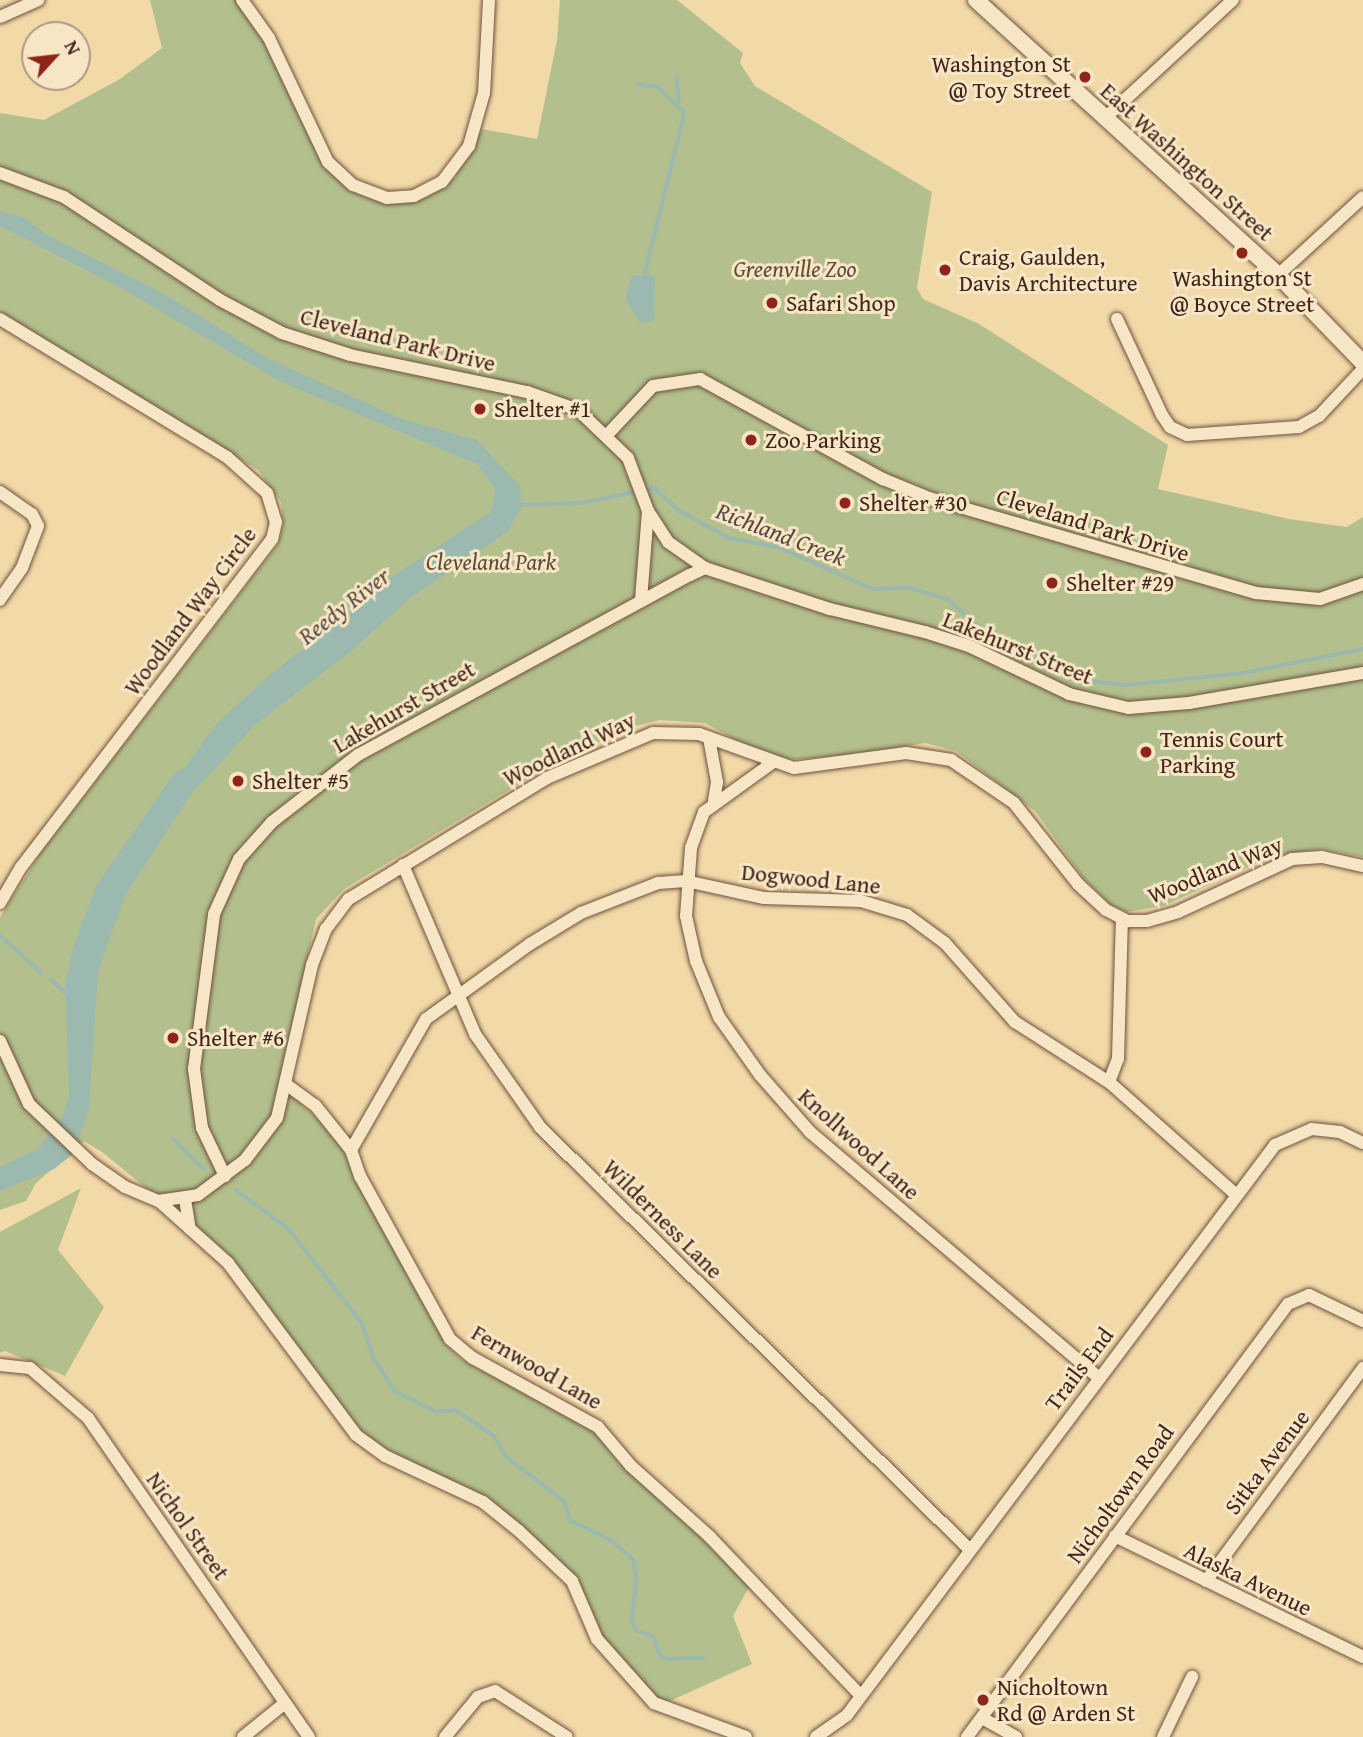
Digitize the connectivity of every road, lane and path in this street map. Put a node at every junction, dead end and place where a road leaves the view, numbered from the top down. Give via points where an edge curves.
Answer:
1 (38, 0) edge
2 (243, 0) edge
3 (489, 0) edge
4 (976, 0) edge
5 (1233, 0) edge
6 (0, 17) edge
7 (1105, 118) junction
8 (0, 173) edge
9 (1363, 197) edge
10 (1278, 275) junction
11 (0, 319) edge
12 (1117, 319) dead end
13 (1363, 363) edge
14 (1363, 369) edge
15 (607, 435) junction
16 (0, 492) edge
17 (646, 506) junction
18 (705, 568) junction
19 (1363, 584) edge
20 (0, 600) edge
21 (641, 600) junction
22 (1363, 673) edge
23 (709, 738) junction
24 (772, 763) junction
25 (714, 802) junction
26 (402, 864) junction
27 (1363, 866) edge
28 (686, 881) junction
29 (0, 903) edge
30 (1122, 919) junction
31 (456, 996) junction
32 (0, 1041) edge
33 (1110, 1082) junction
34 (287, 1085) junction
35 (1363, 1143) edge
36 (351, 1150) junction
37 (225, 1176) junction
38 (1234, 1193) junction
39 (186, 1199) junction
40 (158, 1200) junction
41 (190, 1229) junction
42 (1363, 1321) edge
43 (5, 1364) edge
44 (1363, 1368) edge
45 (1099, 1378) junction
46 (1115, 1536) junction
47 (969, 1549) junction
48 (1206, 1581) junction
49 (1363, 1657) edge
50 (1192, 1677) dead end
51 (860, 1695) junction
52 (285, 1703) junction
53 (982, 1718) junction
54 (243, 1737) edge
55 (309, 1737) edge
56 (445, 1737) edge
57 (568, 1737) edge
58 (746, 1737) edge
59 (816, 1737) edge
60 (967, 1737) edge
61 (1016, 1737) edge
62 (1163, 1737) edge

1 - 6 street
2 - 3 street via 268,38 328,162 353,185 387,198 414,196 442,182 469,146 484,93
4 - 7 street, East Washington Street
5 - 7 street
7 - 10 street, East Washington Street
8 - 15 street, Cleveland Park Drive via 84,208 220,300 272,329 350,355 547,397 578,410
9 - 10 street
10 - 13 street, East Washington Street
11 - 29 street, Woodland Way Circle via 227,457 267,493 276,522 272,539 21,867
12 - 14 street via 1162,415 1170,427 1187,435 1300,427 1319,416
15 - 17 street, Cleveland Park Drive via 628,458
15 - 19 street, Cleveland Park Drive via 643,392 687,378 713,383 840,455 929,498 1214,584 1283,597 1329,597
16 - 20 street via 32,514 38,526 22,568
17 - 18 street, Lakehurst Street via 668,542
17 - 21 street
18 - 21 street, Lakehurst Street
18 - 22 street, Lakehurst Street via 830,609 969,646 1097,704 1146,709
21 - 37 street, Lakehurst Street via 358,755 272,822 239,859 214,914 194,1069 202,1128
23 - 24 street, Woodland Way
23 - 25 street, Knollwood Lane via 717,782
23 - 26 street, Woodland Way via 677,731 630,740 547,779
24 - 25 street, Knollwood Lane
24 - 30 street, Woodland Way via 829,766 906,753 951,760 1014,803 1078,884
25 - 28 street, Knollwood Lane via 697,830
26 - 31 street, Wilderness Lane
26 - 34 street, Woodland Way via 349,899 326,929 304,996
27 - 30 street, Woodland Way via 1322,857 1292,859 1161,918
28 - 31 street, Dogwood Lane via 658,883 581,913
28 - 33 street, Dogwood Lane via 764,898 838,899 896,909 945,943 1015,1022
28 - 45 street, Knollwood Lane via 686,916 707,993 730,1036 782,1102 810,1132
30 - 33 street via 1118,1059
31 - 36 street, Dogwood Lane via 416,1031
31 - 47 street, Wilderness Lane via 490,1059 540,1127
32 - 40 street, Woodland Way via 29,1104 46,1123 125,1187
33 - 38 street, Dogwood Lane
34 - 36 street, Fernwood Lane via 315,1105
34 - 37 street, Woodland Way via 273,1124 245,1160
35 - 38 street, Trails End via 1327,1129 1303,1132 1275,1144
36 - 51 street, Fernwood Lane via 360,1175 450,1339 473,1359 598,1427 631,1466 710,1537
37 - 39 street, Woodland Way
38 - 45 street, Trails End
39 - 40 street, Woodland Way
39 - 41 street
40 - 41 street
41 - 58 street via 228,1263 356,1435 385,1456 483,1502 529,1540 572,1581 597,1639 654,1703
42 - 46 street, Nicholtown Road via 1317,1297 1301,1295 1288,1304
43 - 52 street, Nichol Street via 41,1375 88,1418
44 - 48 street, Sitka Avenue
45 - 47 street, Trails End
46 - 48 street, Alaska Avenue
46 - 53 street, Nicholtown Road
47 - 51 street, Trails End
48 - 49 street, Alaska Avenue
50 - 62 street
51 - 59 street via 846,1716
52 - 54 street
52 - 55 street, Nichol Street
53 - 60 street, Nicholtown Road
53 - 61 street
56 - 57 street via 478,1698 495,1691

